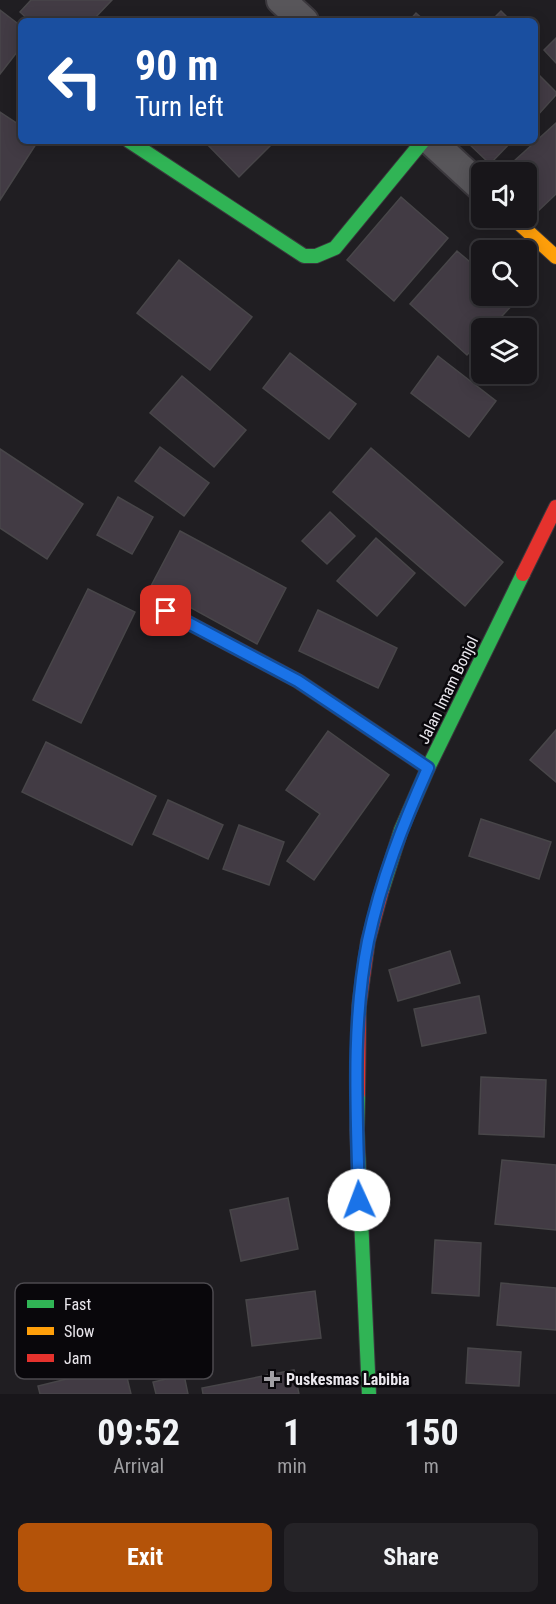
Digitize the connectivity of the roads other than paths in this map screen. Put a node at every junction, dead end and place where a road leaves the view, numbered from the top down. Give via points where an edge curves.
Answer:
1 (144, 144) edge
2 (421, 144) edge
3 (434, 144) edge
4 (471, 178) edge
5 (524, 228) edge
6 (556, 257) edge
7 (556, 507) edge
8 (166, 611) dead end
9 (428, 768) junction
10 (369, 1394) edge

1 - 2 main road via 304,256 316,256 335,248
3 - 4 street
5 - 6 main road
7 - 9 main road, Jalan Imam Bonjol
8 - 9 main road via 298,681
9 - 10 main road, Jalan Imam Bonjol via 383,885 368,941 359,1006 357,1130

